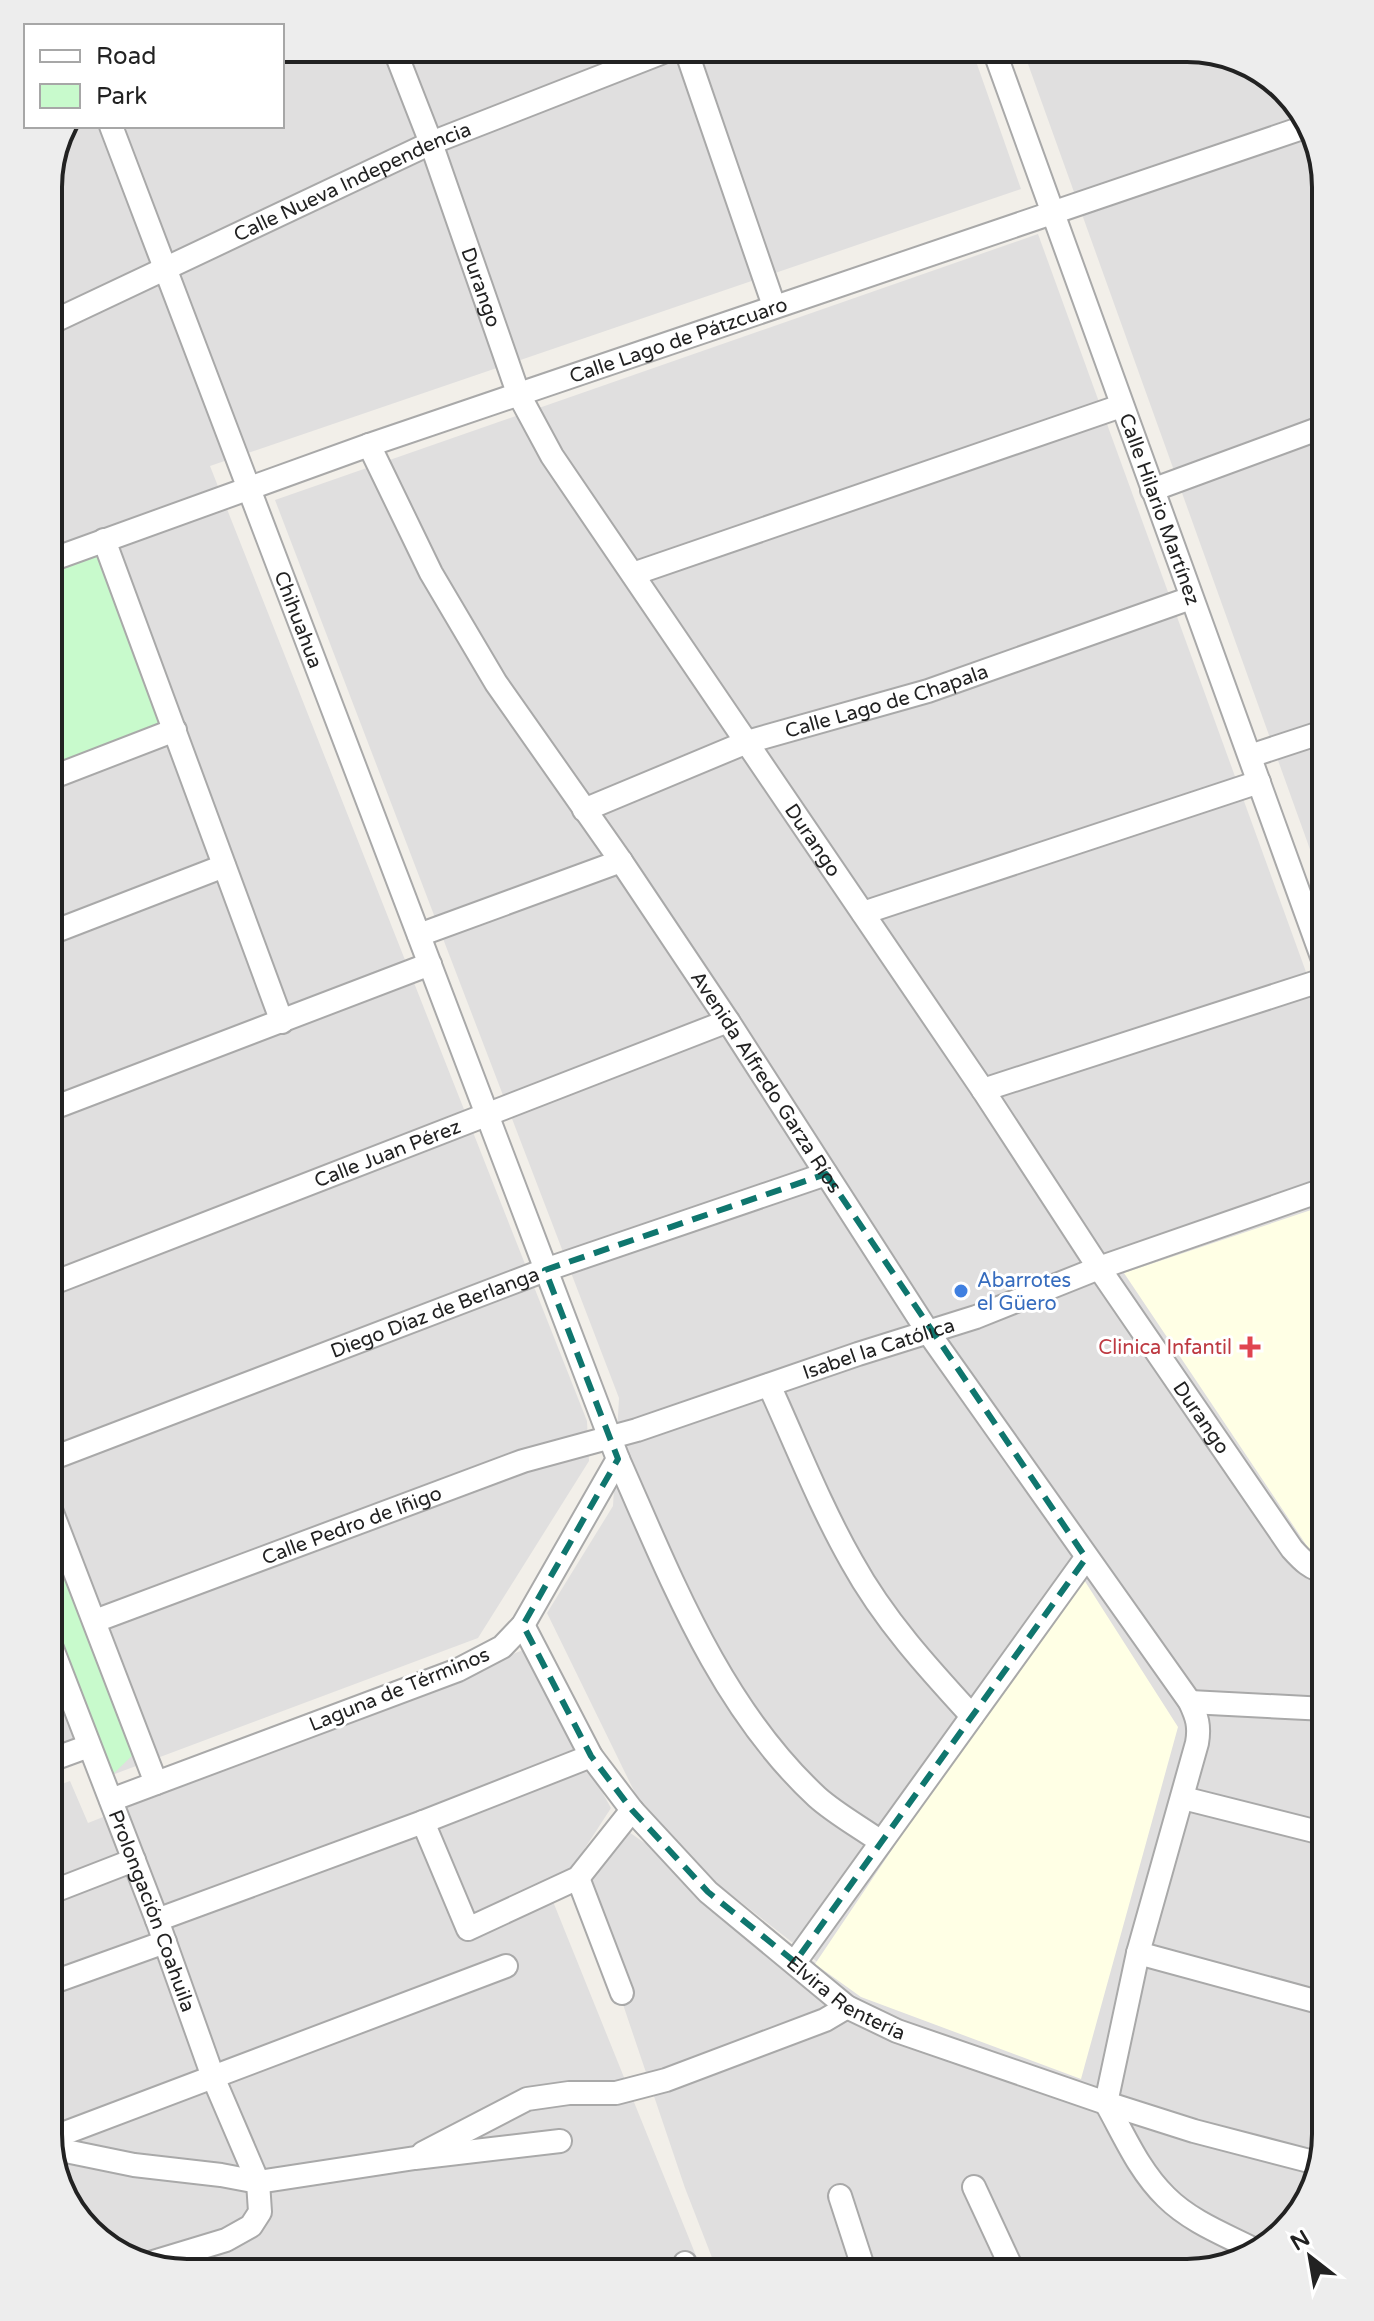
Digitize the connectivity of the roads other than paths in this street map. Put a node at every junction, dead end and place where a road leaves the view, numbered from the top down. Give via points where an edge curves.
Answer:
1 (399, 62) edge
2 (638, 62) edge
3 (690, 62) edge
4 (998, 62) edge
5 (112, 128) edge
6 (1298, 130) edge
7 (431, 143) junction
8 (1052, 212) junction
9 (167, 270) junction
10 (774, 306) junction
11 (62, 318) edge
12 (518, 393) junction
13 (1121, 406) junction
14 (1312, 431) edge
15 (369, 445) junction
16 (248, 487) junction
17 (1152, 490) junction
18 (104, 540) junction
19 (62, 556) edge
20 (633, 574) junction
21 (1191, 598) junction
22 (175, 730) junction
23 (1312, 736) edge
24 (747, 742) junction
25 (1250, 756) junction
26 (62, 774) edge
27 (1259, 782) junction
28 (584, 810) junction
29 (621, 861) junction
30 (224, 866) junction
31 (863, 913) junction
32 (62, 929) edge
33 (1312, 929) edge
34 (419, 935) junction
35 (430, 964) junction
36 (1312, 984) edge
37 (728, 1021) junction
38 (282, 1022) junction
39 (983, 1090) junction
40 (62, 1105) edge
41 (486, 1113) junction
42 (826, 1174) junction
43 (1312, 1194) edge
44 (1099, 1268) junction
45 (545, 1270) junction
46 (62, 1280) edge
47 (928, 1332) junction
48 (769, 1385) junction
49 (614, 1448) junction
50 (62, 1455) edge
51 (62, 1537) edge
52 (1086, 1558) junction
53 (1312, 1566) edge
54 (95, 1621) junction
55 (523, 1625) junction
56 (62, 1675) edge
57 (1190, 1702) junction
58 (1312, 1708) edge
59 (972, 1716) junction
60 (89, 1746) junction
61 (62, 1756) edge
62 (591, 1756) junction
63 (156, 1783) junction
64 (1183, 1798) junction
65 (111, 1800) junction
66 (632, 1810) junction
67 (423, 1822) junction
68 (1312, 1830) edge
69 (881, 1842) junction
70 (134, 1860) junction
71 (578, 1878) junction
72 (62, 1888) edge
73 (157, 1920) junction
74 (165, 1942) junction
75 (1138, 1953) junction
76 (795, 1962) junction
77 (506, 1966) dead end
78 (62, 1979) edge
79 (622, 1993) dead end
80 (1312, 2000) edge
81 (847, 2007) junction
82 (213, 2077) junction
83 (1106, 2103) junction
84 (62, 2134) edge
85 (560, 2141) dead end
86 (63, 2150) edge
87 (415, 2158) junction
88 (1309, 2161) edge
89 (258, 2182) junction
90 (974, 2187) dead end
91 (840, 2196) dead end
92 (1244, 2245) edge
93 (168, 2258) edge
94 (860, 2259) edge
95 (1007, 2259) edge

1 - 7 street, Durango
2 - 7 street, Calle Nueva Independencia
3 - 10 street
4 - 8 street, Calle Hilario Martínez
5 - 9 street, Chihuahua
6 - 8 street, Calle Lago de Pátzcuaro
7 - 9 street, Calle Nueva Independencia
7 - 12 street, Durango
8 - 10 street, Calle Lago de Pátzcuaro
8 - 13 street, Calle Hilario Martínez
9 - 11 street, Calle Nueva Independencia
9 - 16 street, Chihuahua
10 - 12 street, Calle Lago de Pátzcuaro
12 - 15 street, Calle Lago de Pátzcuaro
12 - 20 street, Durango via 570,485
13 - 17 street, Calle Hilario Martínez
13 - 20 street
14 - 17 street
15 - 16 street, Calle Lago de Pátzcuaro
15 - 28 street, Avenida Alfredo Garza Ríos via 464,631
16 - 18 street, Calle Lago de Pátzcuaro
16 - 34 street, Chihuahua
17 - 21 street, Calle Hilario Martínez
18 - 19 street, Calle Lago de Pátzcuaro
18 - 22 street
20 - 24 street, Durango
21 - 24 street, Calle Lago de Chapala via 928,691
21 - 25 street, Calle Hilario Martínez
22 - 26 street
22 - 30 street
23 - 25 street
24 - 28 street, Calle Lago de Chapala
24 - 31 street, Durango
25 - 27 street, Calle Hilario Martínez
27 - 31 street
27 - 33 street, Calle Hilario Martínez
28 - 29 street, Avenida Alfredo Garza Ríos
29 - 34 street
29 - 37 street, Avenida Alfredo Garza Ríos
30 - 32 street
30 - 38 street
31 - 39 street, Durango
34 - 35 street, Chihuahua
35 - 38 street
35 - 41 street, Chihuahua
36 - 39 street
37 - 41 street, Calle Juan Pérez
37 - 42 street, Avenida Alfredo Garza Ríos
38 - 40 street
39 - 44 street, Durango
41 - 45 street, Chihuahua
41 - 46 street, Calle Juan Pérez
42 - 45 street, Diego Díaz de Berlanga
42 - 47 street, Avenida Alfredo Garza Ríos
43 - 44 street, Isabel la Católica
44 - 47 street, Isabel la Católica
44 - 53 street, Durango via 1292,1549
45 - 49 street, Chihuahua
45 - 50 street, Diego Díaz de Berlanga
47 - 48 street, Isabel la Católica
47 - 52 street, Avenida Alfredo Garza Ríos
48 - 49 street, Isabel la Católica
48 - 59 street via 870,1593 926,1667
49 - 54 street, Calle Pedro de Iñigo via 523,1461
49 - 55 street, Laguna de Términos
49 - 69 street, Chihuahua via 700,1638 744,1712 819,1798
51 - 54 street
52 - 57 street, Avenida Alfredo Garza Ríos
52 - 59 street
54 - 63 street
55 - 62 street, Elvira Rentería
55 - 63 street, Laguna de Términos via 502,1647 458,1670
56 - 60 street, Prolongación Coahuila
57 - 58 street
57 - 64 street via 1200,1729
59 - 69 street
60 - 61 street
60 - 65 street, Prolongación Coahuila
62 - 66 street, Elvira Rentería
62 - 67 street
63 - 65 street, Laguna de Términos
64 - 68 street
64 - 75 street
65 - 70 street, Prolongación Coahuila
66 - 71 street
66 - 76 street, Elvira Rentería via 708,1892
67 - 71 street via 468,1929
67 - 73 street
69 - 76 street
70 - 72 street
70 - 73 street, Prolongación Coahuila
71 - 79 street
73 - 74 street, Prolongación Coahuila
74 - 78 street
74 - 82 street, Prolongación Coahuila
75 - 80 street
75 - 83 street
76 - 81 street, Elvira Rentería
77 - 82 street
81 - 83 street, Elvira Rentería via 897,2031
81 - 87 street via 666,2080 616,2093 527,2099
82 - 84 street
82 - 89 street, Prolongación Coahuila
83 - 88 street, Elvira Rentería
83 - 92 street via 1145,2173 1166,2198
85 - 87 street
86 - 89 street
87 - 89 street
89 - 93 street via 260,2212 251,2226 226,2240
90 - 95 street
91 - 94 street

